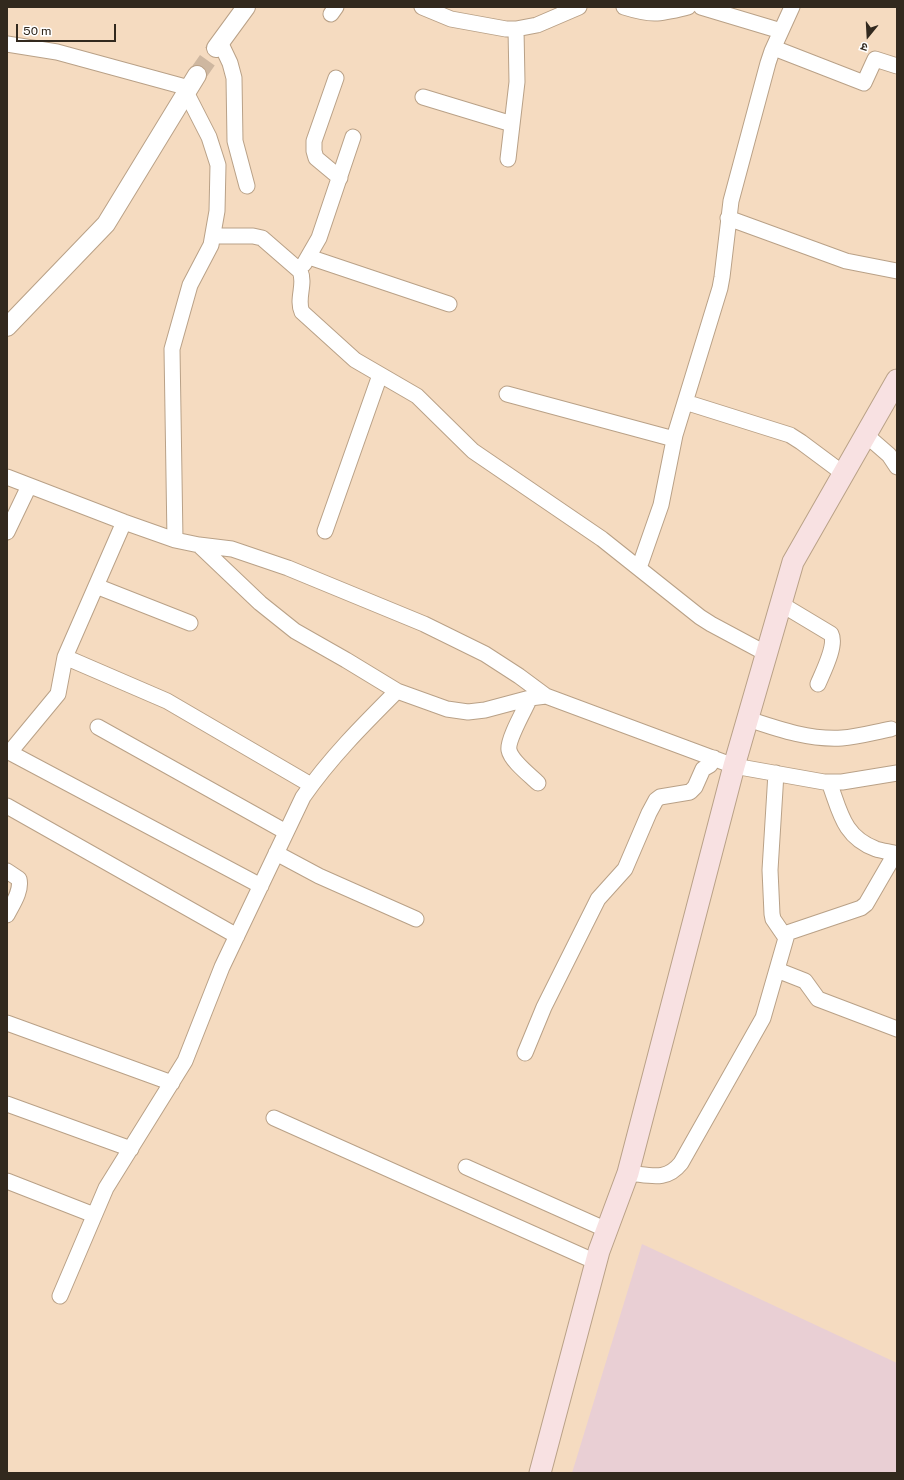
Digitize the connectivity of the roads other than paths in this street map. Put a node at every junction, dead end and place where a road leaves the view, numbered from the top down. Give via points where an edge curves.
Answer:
1 (246, 7) edge
2 (422, 7) edge
3 (579, 7) edge
4 (624, 7) edge
5 (688, 7) edge
6 (701, 7) edge
7 (792, 7) edge
8 (516, 29) junction
9 (781, 32) junction
10 (7, 44) edge
11 (218, 45) joint
12 (774, 48) junction
13 (897, 66) edge
14 (336, 78) dead end
15 (191, 85) junction
16 (423, 97) dead end
17 (512, 124) junction
18 (353, 137) dead end
19 (508, 159) dead end
20 (340, 178) junction
21 (247, 186) dead end
22 (728, 218) junction
23 (212, 236) junction
24 (309, 257) junction
25 (897, 270) edge
26 (300, 271) junction
27 (449, 304) dead end
28 (7, 327) edge
29 (380, 375) junction
30 (897, 380) edge
31 (507, 394) dead end
32 (685, 402) junction
33 (866, 435) junction
34 (674, 439) junction
35 (897, 467) edge
36 (844, 474) junction
37 (7, 477) edge
38 (29, 486) junction
39 (124, 522) junction
40 (325, 531) dead end
41 (7, 532) edge
42 (175, 540) junction
43 (199, 546) junction
44 (639, 568) junction
45 (96, 586) junction
46 (781, 604) junction
47 (190, 623) dead end
48 (767, 654) junction
49 (65, 657) junction
50 (818, 684) dead end
51 (397, 691) junction
52 (546, 696) junction
53 (530, 698) junction
54 (748, 719) junction
55 (98, 727) dead end
56 (891, 729) dead end
57 (8, 751) edge
58 (714, 758) junction
59 (734, 766) junction
60 (776, 773) junction
61 (897, 773) edge
62 (830, 782) junction
63 (538, 783) dead end
64 (311, 785) junction
65 (7, 806) edge
66 (286, 832) junction
67 (276, 853) junction
68 (896, 854) edge
69 (7, 871) edge
70 (261, 886) junction
71 (7, 915) edge
72 (416, 919) dead end
73 (784, 934) junction
74 (237, 936) junction
75 (777, 970) junction
76 (7, 1023) edge
77 (897, 1029) edge
78 (525, 1053) dead end
79 (172, 1083) junction
80 (7, 1104) edge
81 (274, 1118) dead end
82 (131, 1149) junction
83 (466, 1167) dead end
84 (628, 1173) junction
85 (7, 1181) edge
86 (94, 1215) junction
87 (607, 1230) junction
88 (596, 1262) junction
89 (60, 1296) dead end
90 (540, 1473) edge

1 - 11 street
2 - 8 street via 451,19
3 - 8 street via 537,25
4 - 5 street via 652,14
6 - 9 street
7 - 9 street
8 - 17 street via 518,73
9 - 12 street
10 - 15 street via 57,52
11 - 21 street via 230,63 234,78 235,141
12 - 13 street via 864,83 875,59
12 - 22 street
14 - 20 street via 314,141 314,151 316,158
15 - 23 street via 218,166 217,210
15 - 28 street via 106,224
16 - 17 street
17 - 19 street
18 - 20 street
20 - 24 street via 319,238
22 - 25 street via 846,261
22 - 32 street via 722,277
23 - 26 street via 262,238
23 - 42 street via 211,246 190,285 172,349
24 - 26 street
24 - 27 street
26 - 29 street via 302,312 349,355
29 - 40 street
29 - 44 street via 417,396 473,451 602,539
30 - 33 main road
31 - 34 street
32 - 34 street
32 - 36 street via 790,435
33 - 35 street via 889,455
33 - 36 main road
34 - 44 street via 661,505
36 - 46 main road via 793,562
37 - 38 street
38 - 39 street
38 - 41 street
39 - 42 street
39 - 45 street
42 - 43 street
43 - 51 street via 260,603 295,631
43 - 52 street via 232,548 288,568 424,624 485,654
44 - 48 street via 700,617
45 - 47 street
45 - 49 street
46 - 48 main road
46 - 50 street via 831,634 832,648
48 - 54 main road
49 - 57 street via 58,694
49 - 64 street via 162,699
51 - 53 street via 447,710 468,712
51 - 64 street via 348,740
52 - 53 street
52 - 58 street
53 - 63 street via 510,741 509,751 514,760
54 - 56 street via 795,734 820,737 842,738
54 - 59 main road
55 - 66 street
57 - 70 street
58 - 59 street
58 - 78 street via 703,770 690,792 660,797 656,800 625,869 598,899 544,1007
59 - 60 street
59 - 84 main road
60 - 62 street
60 - 73 street via 770,870 773,919
61 - 62 street
62 - 68 street via 844,823 851,834 875,849
64 - 66 street
65 - 74 street
66 - 67 street
67 - 70 street
67 - 72 street via 319,876
68 - 73 street via 866,904 861,908
69 - 71 street via 16,876 20,884
70 - 74 street
73 - 75 street via 786,942
74 - 79 street via 191,1047
75 - 77 street via 805,981 818,999
75 - 84 street via 760,1024 681,1163 675,1171 659,1176
76 - 79 street
79 - 82 street
80 - 82 street
81 - 88 street
82 - 86 street via 106,1188
83 - 87 street
84 - 87 main road
85 - 86 street
86 - 89 street
87 - 88 main road
88 - 90 main road

